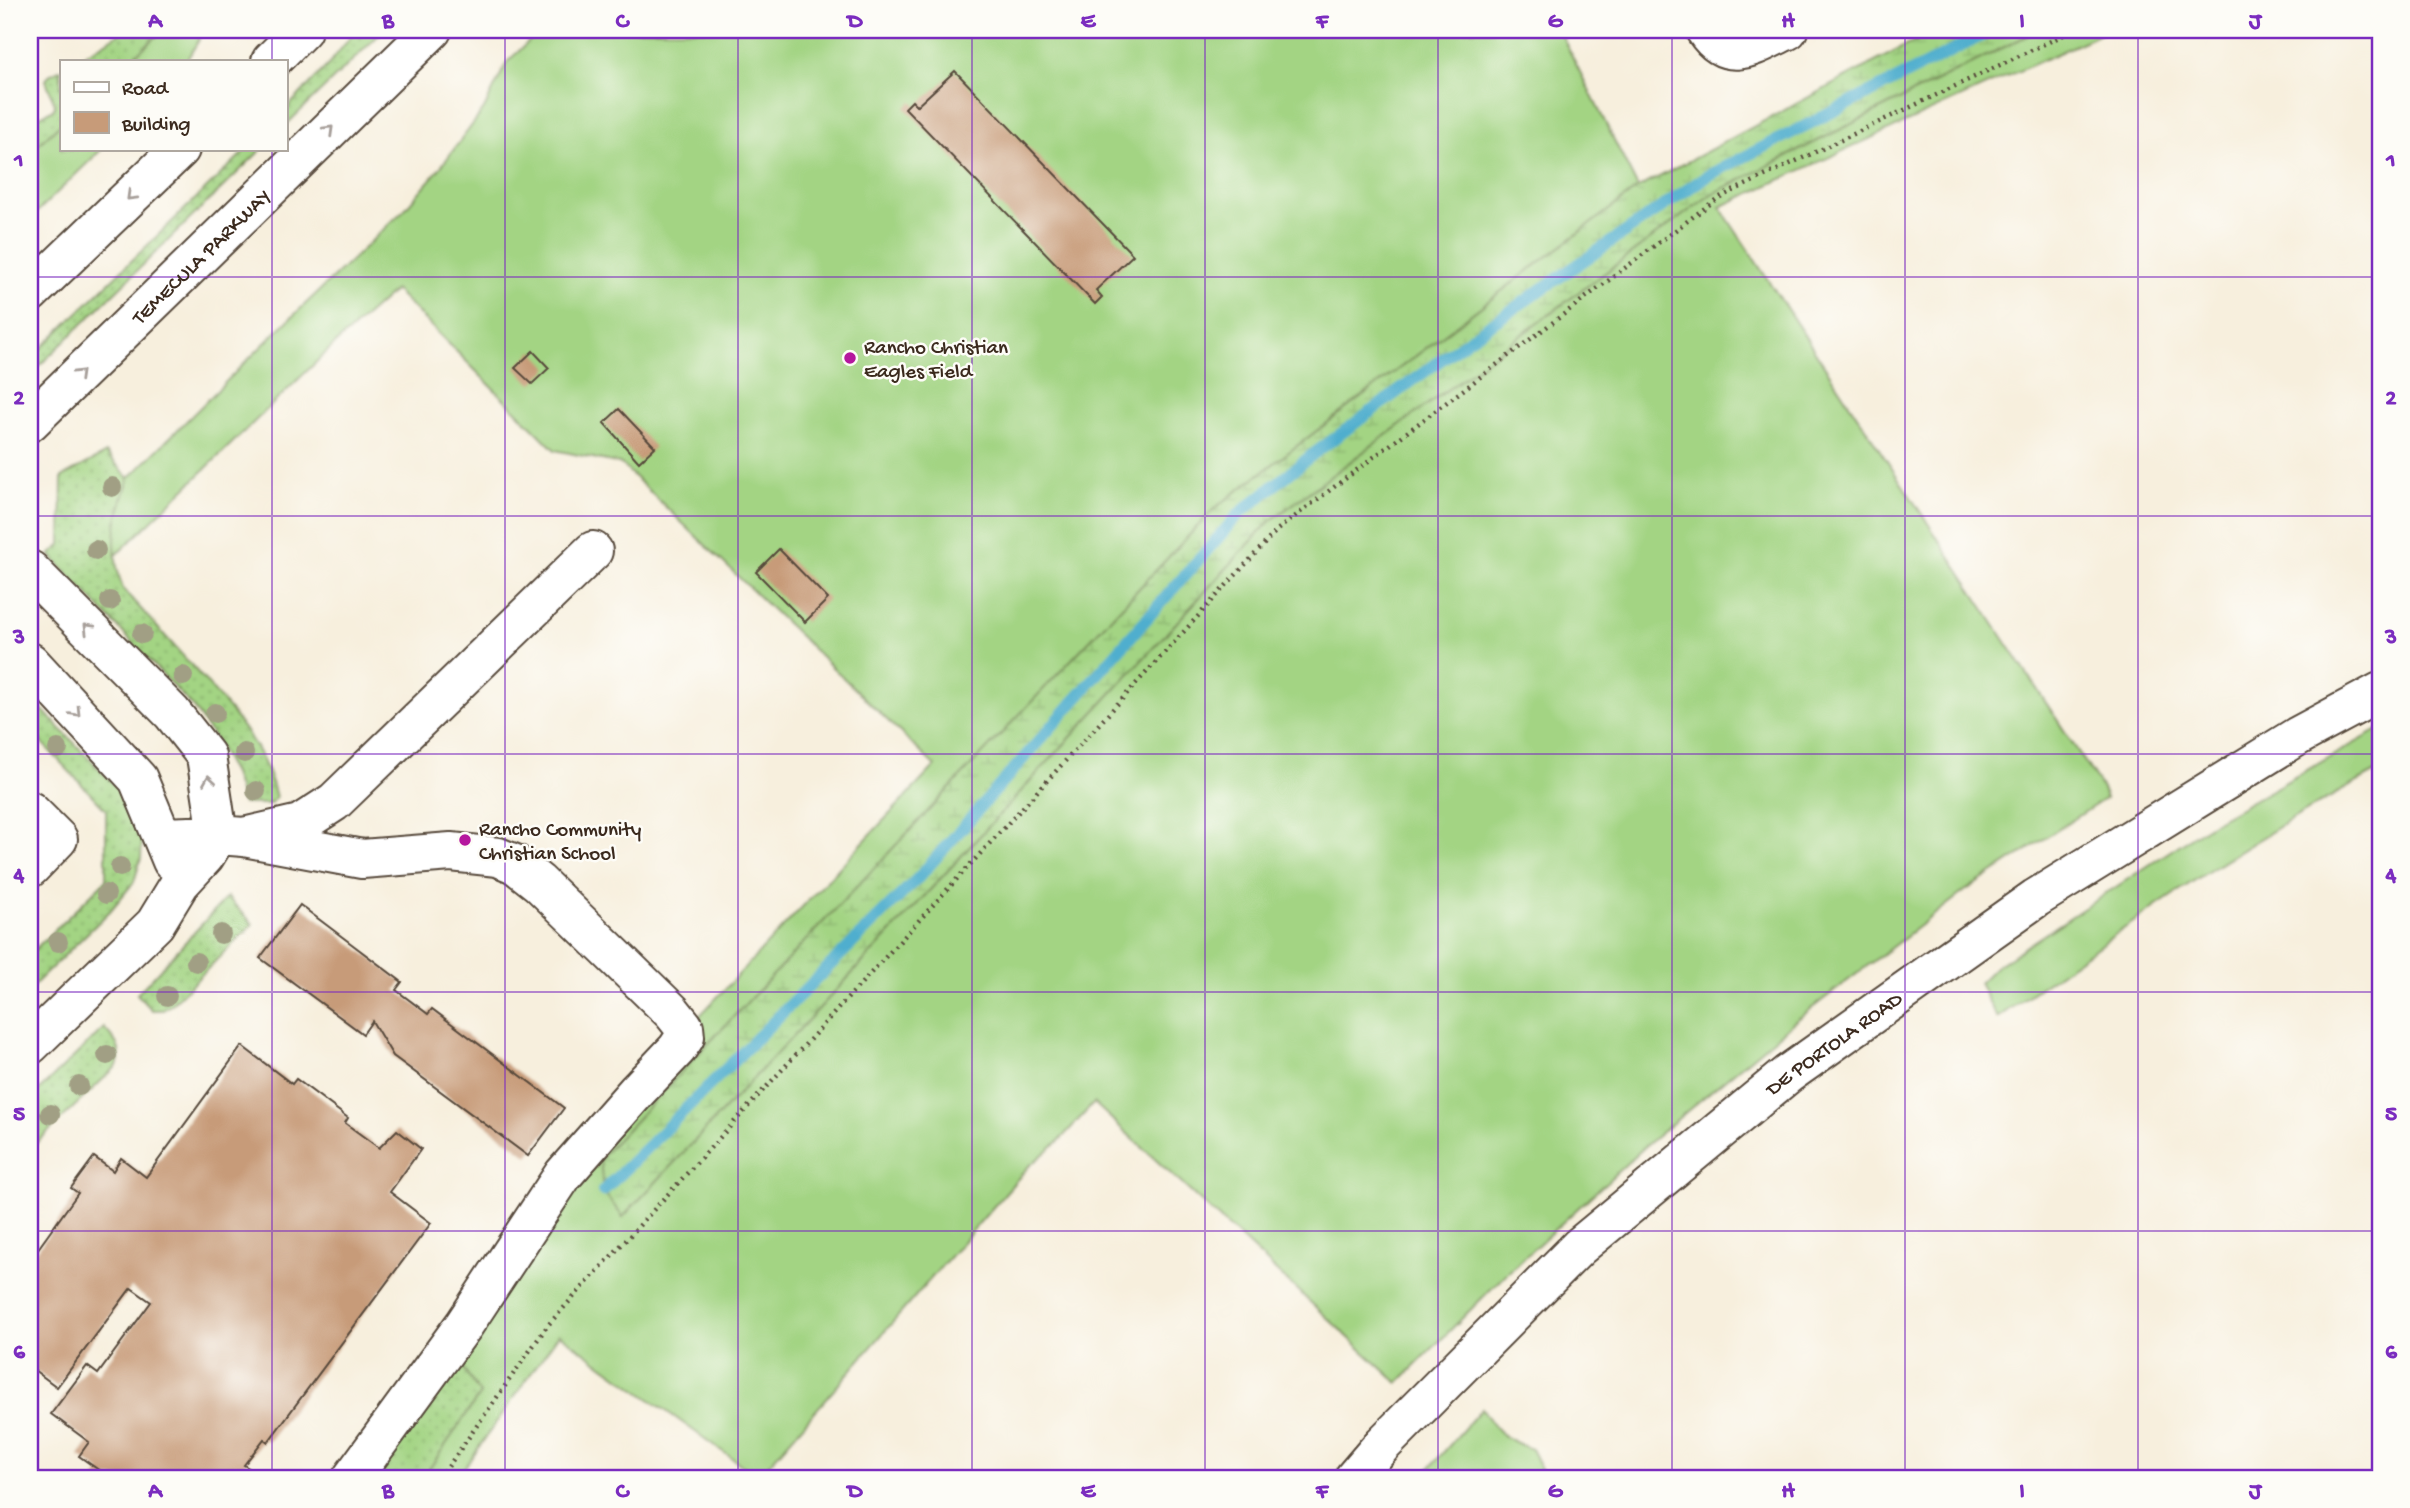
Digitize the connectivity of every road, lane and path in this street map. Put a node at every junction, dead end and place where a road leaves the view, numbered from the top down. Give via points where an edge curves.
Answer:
1 (302, 30) edge
2 (432, 30) edge
3 (1705, 30) edge
4 (1788, 30) edge
5 (2074, 30) edge
6 (272, 60) edge
7 (179, 150) edge
8 (30, 293) edge
9 (30, 422) edge
10 (593, 551) dead end
11 (30, 570) edge
12 (30, 662) edge
13 (2380, 692) edge
14 (30, 811) edge
15 (231, 836) junction
16 (162, 837) junction
17 (30, 868) edge
18 (180, 883) junction
19 (30, 1045) edge
20 (352, 1478) edge
21 (440, 1478) edge
22 (1354, 1478) edge

1 - 6 main road
9 -> 2 main road, TEMECULA PARKWAY
3 - 4 main road via 1713,42 1726,48 1748,49
5 - 21 path via 1718,198 1277,530 548,1325
7 -> 8 main road
10 - 15 main road via 334,802 300,824
15 -> 11 main road via 206,756 172,713
12 -> 16 main road via 138,779
13 - 22 main road, DE PORTOLA ROAD via 2298,736 2036,898 1788,1074 1579,1247 1382,1444
14 - 17 main road via 58,839
15 - 16 main road
15 - 18 main road
15 - 20 main road via 362,859 451,852 498,857 515,864 684,1027 685,1037 677,1049 563,1175 464,1325
16 - 18 main road
18 - 19 main road via 155,924

